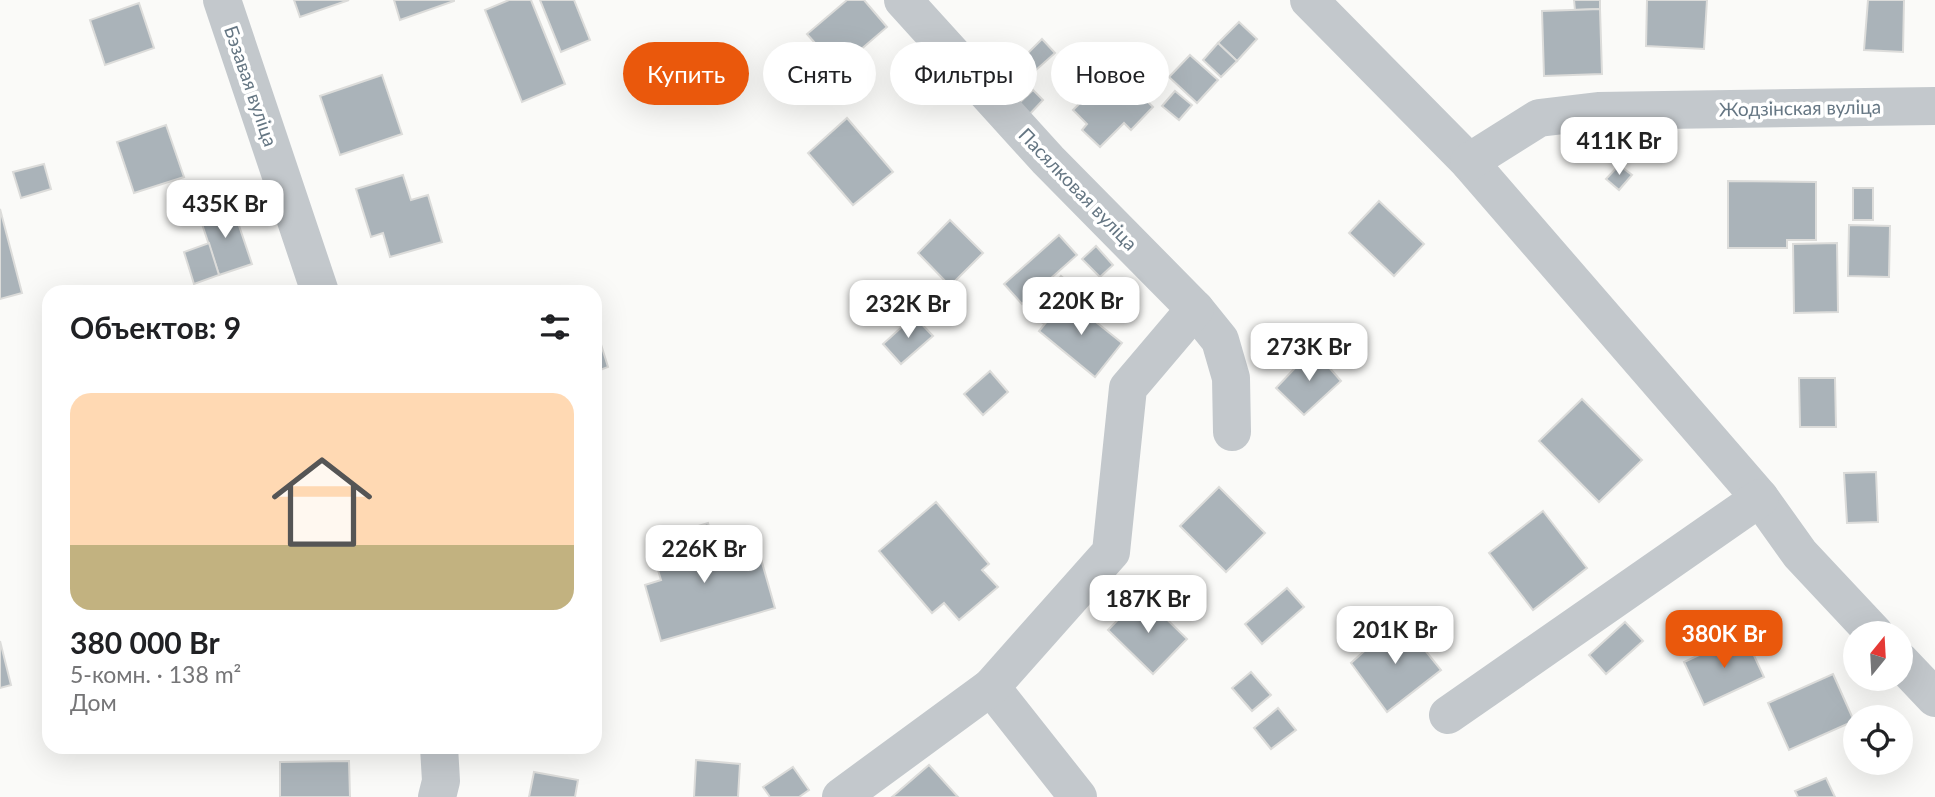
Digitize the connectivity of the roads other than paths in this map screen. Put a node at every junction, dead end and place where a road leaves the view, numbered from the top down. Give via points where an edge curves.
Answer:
1 (222, 0) edge
2 (903, 0) edge
3 (1309, 0) edge
4 (1935, 106) edge
5 (1469, 162) junction
6 (318, 285) edge
7 (1195, 309) junction
8 (1232, 432) dead end
9 (1760, 498) junction
10 (1863, 621) edge
11 (1913, 675) edge
12 (991, 687) junction
13 (1935, 698) edge
14 (1448, 715) dead end
15 (439, 754) edge
16 (437, 797) edge
17 (841, 797) edge
18 (1078, 797) edge

1 - 6 street, Бэзавая вуліца
2 - 7 street, Пасялковая вуліца via 1048,160
3 - 5 street
4 - 5 street, Жодзінская вуліца via 1598,111 1539,118
5 - 9 street
7 - 8 street, Пасялковая вуліца via 1220,340 1231,378
7 - 12 street via 1128,388 1111,552
9 - 10 street via 1800,554
9 - 14 street
11 - 13 street
12 - 17 street
12 - 18 street
15 - 16 street

